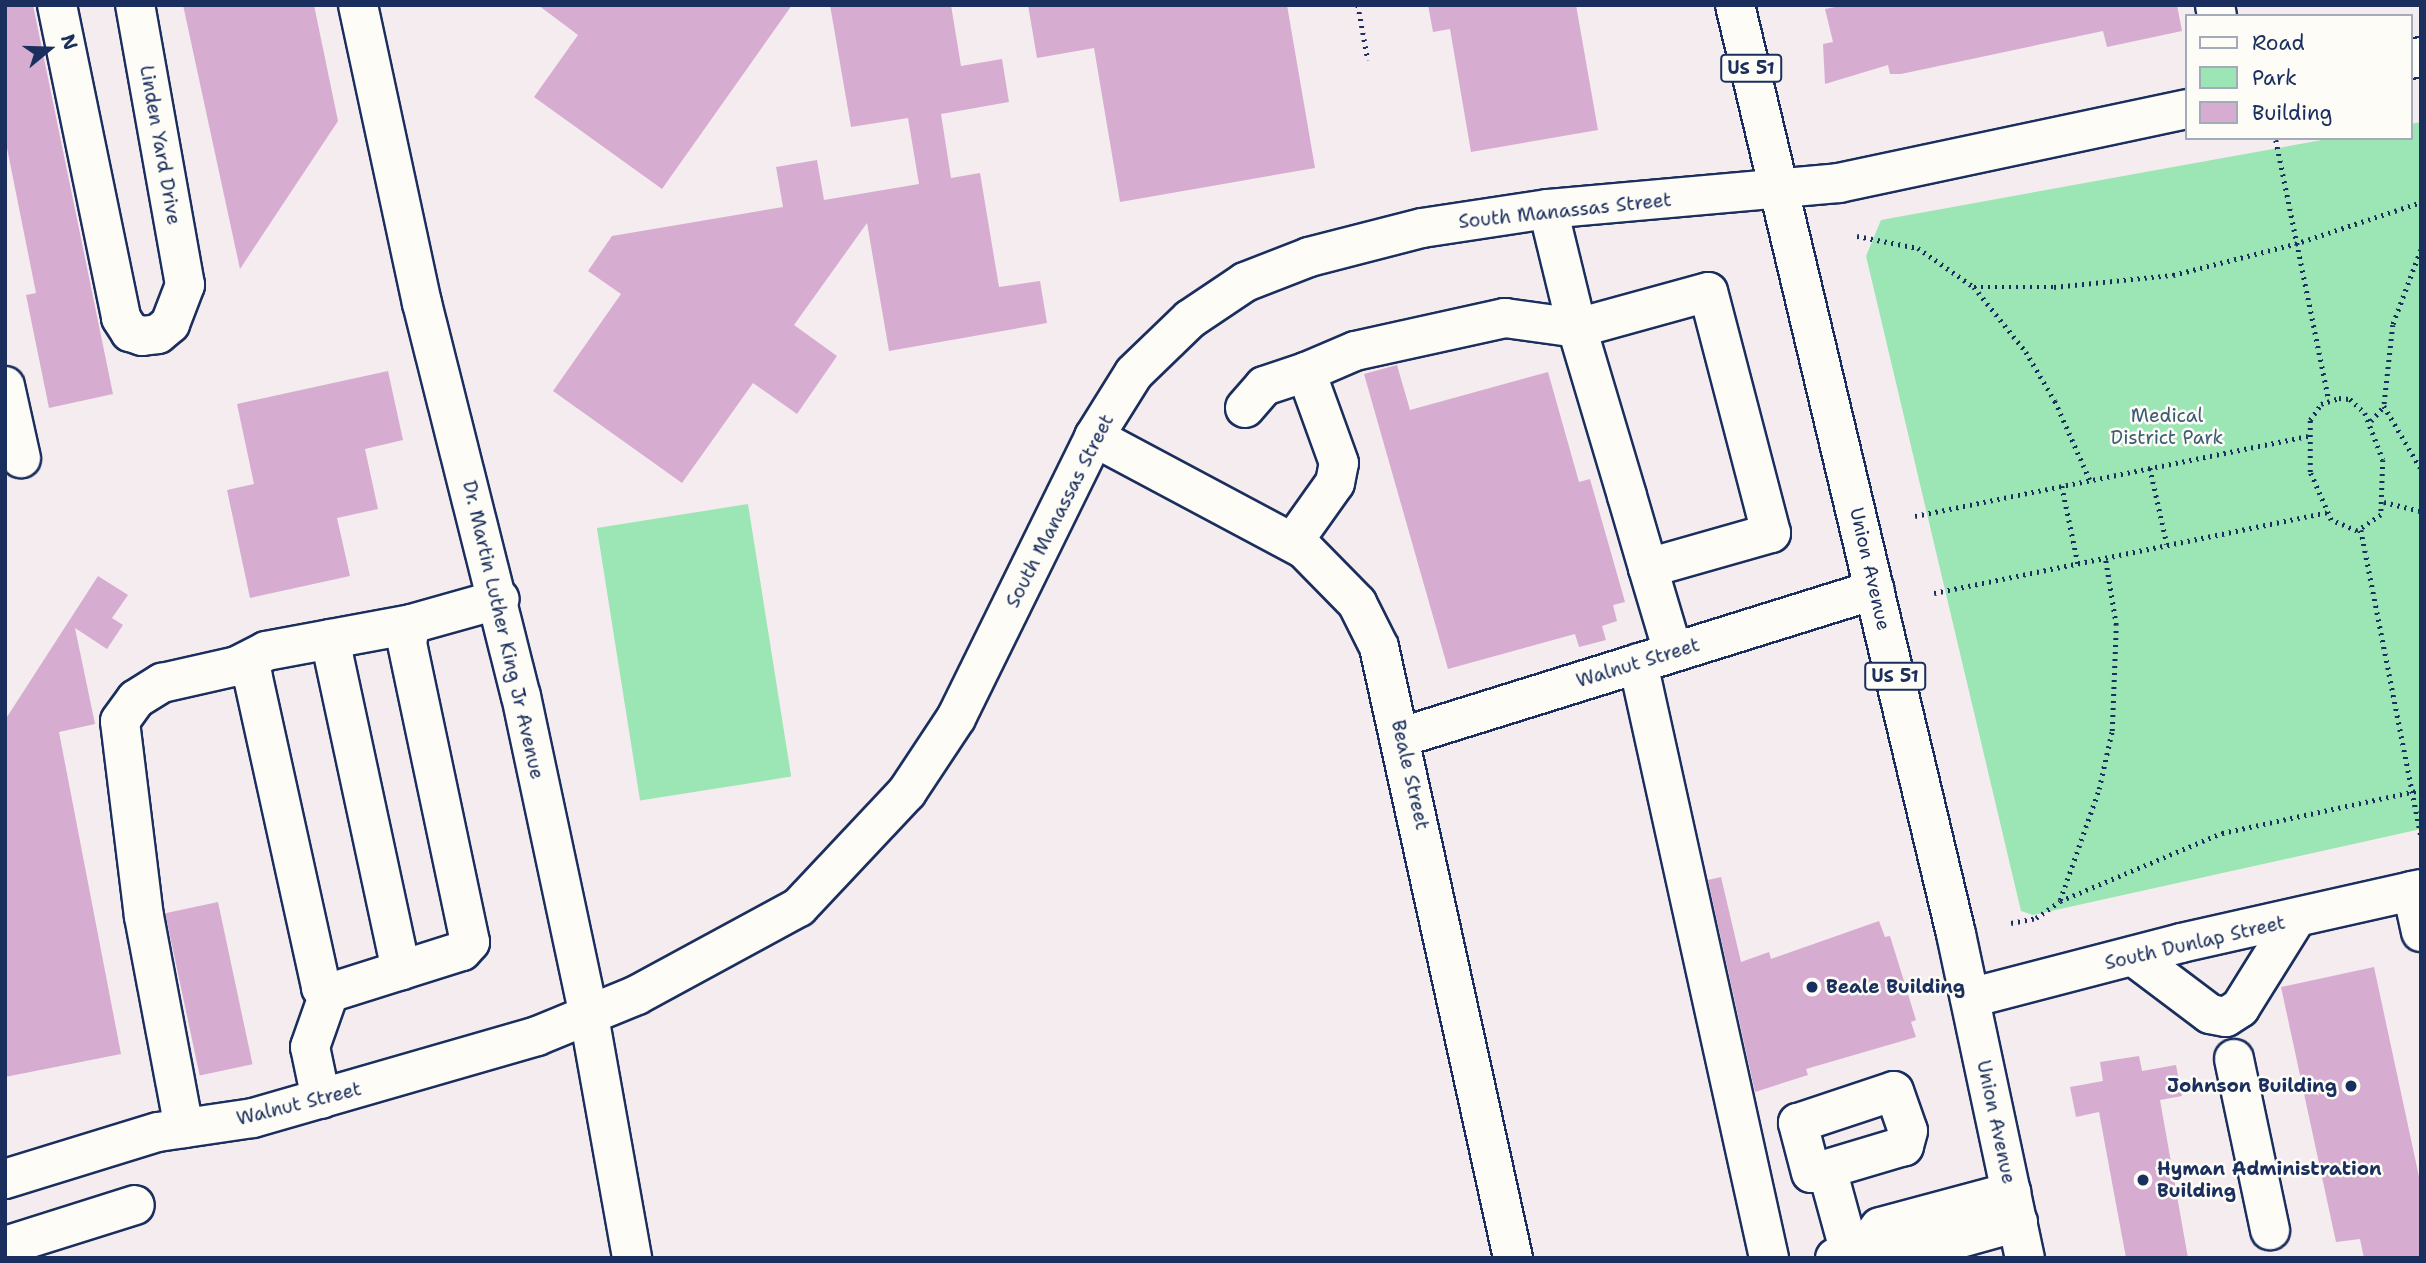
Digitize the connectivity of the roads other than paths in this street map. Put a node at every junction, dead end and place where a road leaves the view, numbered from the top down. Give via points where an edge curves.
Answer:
1 (57, 5) edge
2 (135, 5) edge
3 (358, 5) edge
4 (1735, 5) edge
5 (2184, 109) edge
6 (1780, 188) junction
7 (1548, 209) junction
8 (1577, 328) junction
9 (1306, 372) junction
10 (5, 386) edge
11 (1245, 408) dead end
12 (1094, 437) junction
13 (21, 458) dead end
14 (1293, 542) junction
15 (1648, 568) junction
16 (1875, 590) junction
17 (500, 599) junction
18 (411, 624) junction
19 (330, 639) junction
20 (1656, 657) junction
21 (237, 666) junction
22 (1402, 737) junction
23 (2417, 890) edge
24 (2295, 920) junction
25 (2421, 932) edge
26 (2133, 956) junction
27 (401, 970) junction
28 (329, 993) junction
29 (1970, 998) junction
30 (589, 1016) junction
31 (2231, 1042) junction
32 (321, 1099) junction
33 (184, 1128) junction
34 (1826, 1169) dead end
35 (5, 1179) edge
36 (135, 1205) dead end
37 (2018, 1224) edge
38 (2270, 1230) dead end
39 (5, 1246) edge
40 (1850, 1253) edge
41 (1515, 1255) edge
42 (632, 1258) edge
43 (1769, 1258) edge

1 - 2 street, Linden Yard Drive via 121,318 130,332 158,334 170,324 186,285
3 - 17 street, Dr. Martin Luther King Jr Avenue via 422,303
4 - 6 street, Union Avenue / US 51
5 - 6 street, South Manassas Street via 1839,183
6 - 7 street, South Manassas Street
6 - 16 street, Union Avenue / US 51
7 - 8 street
7 - 12 street, South Manassas Street via 1422,228 1309,257 1245,282 1190,319 1134,373
8 - 9 street via 1505,318 1355,351
8 - 15 street
8 - 15 street via 1708,292 1771,533
9 - 11 street via 1264,386
9 - 14 street via 1339,463 1335,483
10 - 13 street
12 - 14 street, Beale Street
12 - 30 street, South Manassas Street via 956,718 907,792 799,906 741,942
14 - 22 street, Beale Street via 1357,603 1379,647
15 - 20 street
16 - 20 street, Walnut Street
16 - 29 street, Union Avenue / US 51
17 - 18 street
17 - 30 street, Dr. Martin Luther King Jr Avenue
18 - 19 street
18 - 27 street via 407,642 470,942 462,951
19 - 21 street via 266,651
19 - 27 street
20 - 22 street, Walnut Street
20 - 43 street
21 - 28 street via 252,673 321,988
21 - 33 street via 162,683 136,699 120,721 144,917
22 - 41 street, Beale Street
23 - 24 street, South Dunlap Street
23 - 25 street
24 - 26 street, South Dunlap Street
24 - 31 street via 2240,1008
26 - 29 street, South Dunlap Street
26 - 31 street via 2210,1014
27 - 28 street
28 - 32 street via 310,1047
29 - 37 street, Union Avenue / US 51
30 - 32 street, Walnut Street via 537,1036
30 - 42 street, Dr. Martin Luther King Jr Avenue
31 - 38 street
32 - 33 street, Walnut Street via 253,1118
33 - 35 street, Walnut Street
34 - 40 street
36 - 39 street
37 - 40 street via 1889,1258

